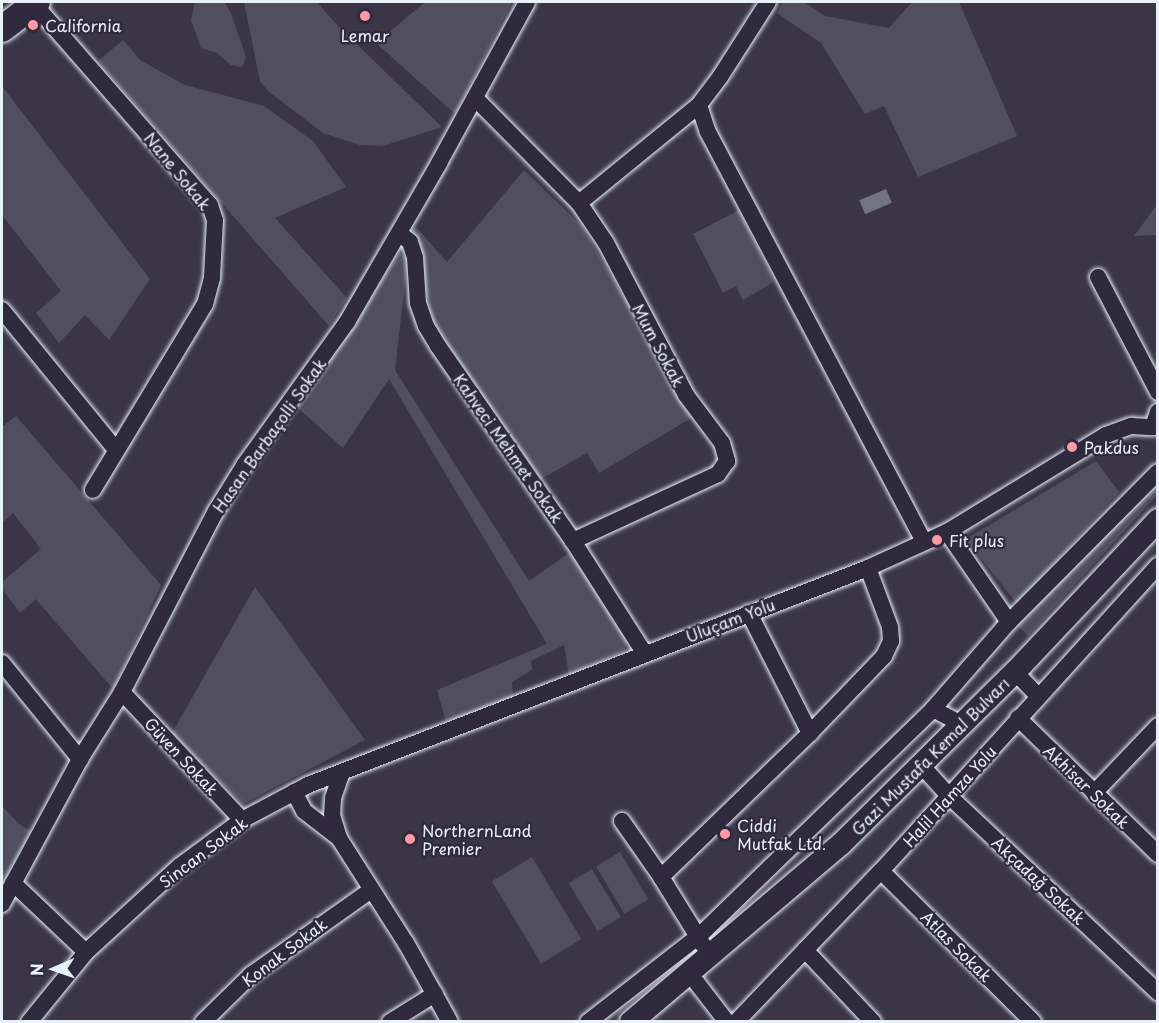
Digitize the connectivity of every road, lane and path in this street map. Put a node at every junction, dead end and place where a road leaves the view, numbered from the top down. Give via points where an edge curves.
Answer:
1 (527, 2) edge
2 (768, 2) edge
3 (36, 3) edge
4 (2, 29) edge
5 (475, 98) junction
6 (699, 105) junction
7 (579, 203) junction
8 (399, 233) junction
9 (1098, 277) dead end
10 (2, 310) edge
11 (1158, 392) edge
12 (1156, 423) edge
13 (116, 450) junction
14 (1158, 472) edge
15 (93, 490) dead end
16 (1158, 520) edge
17 (947, 532) junction
18 (573, 541) junction
19 (924, 541) junction
20 (1158, 566) edge
21 (868, 568) junction
22 (749, 613) junction
23 (1009, 622) junction
24 (645, 654) junction
25 (2, 663) edge
26 (1015, 672) junction
27 (122, 692) junction
28 (1037, 695) junction
29 (933, 709) junction
30 (1018, 718) junction
31 (963, 725) junction
32 (1158, 726) edge
33 (810, 733) junction
34 (81, 759) junction
35 (922, 766) junction
36 (342, 772) junction
37 (294, 792) junction
38 (1094, 793) junction
39 (949, 796) junction
40 (243, 820) junction
41 (622, 820) dead end
42 (339, 838) junction
43 (1158, 854) edge
44 (881, 871) junction
45 (661, 877) junction
46 (13, 883) junction
47 (371, 890) junction
48 (2, 904) edge
49 (699, 936) junction
50 (805, 950) junction
51 (86, 952) junction
52 (709, 957) junction
53 (690, 974) junction
54 (1158, 992) edge
55 (435, 994) junction
56 (735, 1021) edge
57 (29, 1022) edge
58 (202, 1022) edge
59 (390, 1022) edge
60 (450, 1022) edge
61 (588, 1022) edge
62 (631, 1022) edge
63 (873, 1022) edge
64 (1033, 1022) edge

1 - 5 street, Hasan Barbaçolli Sokak
2 - 6 street
3 - 4 main road
3 - 13 street, Nane Sokak via 210,205 215,220 212,278 205,304
5 - 7 street, Mum Sokak
5 - 8 street, Hasan Barbaçolli Sokak
6 - 7 street
6 - 19 street via 708,132
7 - 18 street, Mum Sokak via 606,243 686,395 722,443 727,461 718,474
8 - 18 street, Kahveci Mehmet Sokak via 410,242 415,258 418,303 426,326
8 - 27 street, Hasan Barbaçolli Sokak via 347,322 216,511
9 - 11 street
10 - 13 street
12 - 17 street, Uluçam Yolu via 1106,435
13 - 15 street, Nane Sokak
14 - 23 street
16 - 26 main road, Gazi Mustafa Kemal Bulvarı
17 - 19 street, Uluçam Yolu
17 - 23 street
18 - 24 street, Kahveci Mehmet Sokak
19 - 21 street, Uluçam Yolu
20 - 28 street, Halil Hamza Yolu
21 - 22 street, Uluçam Yolu
21 - 33 street via 890,627 891,640 884,656
22 - 24 street, Uluçam Yolu
22 - 33 street
23 - 29 street
24 - 36 street, Uluçam Yolu
25 - 34 street
26 - 28 street
26 - 31 main road, Gazi Mustafa Kemal Bulvarı
27 - 34 street, Hasan Barbaçolli Sokak
27 - 40 street, Güven Sokak
28 - 30 street, Halil Hamza Yolu
29 - 31 street
29 - 49 street
30 - 38 street, Akhisar Sokak
30 - 39 street, Halil Hamza Yolu
31 - 35 main road, Gazi Mustafa Kemal Bulvarı
32 - 38 street
33 - 45 street
34 - 46 street, Hasan Barbaçolli Sokak
35 - 39 street, Akçadağ Sokak
35 - 52 main road, Gazi Mustafa Kemal Bulvarı via 841,844
36 - 37 street, Uluçam Yolu
36 - 42 street via 333,798 332,816
37 - 40 street, Sincan Sokak
37 - 42 street via 304,811
38 - 43 street, Akhisar Sokak
39 - 44 street, Halil Hamza Yolu
39 - 54 street, Akçadağ Sokak
40 - 51 street, Sincan Sokak via 180,867
41 - 45 street
42 - 47 street
44 - 50 street, Halil Hamza Yolu
44 - 64 street, Atlas Sokak
45 - 49 street
46 - 48 street, Hasan Barbaçolli Sokak
46 - 51 street
47 - 55 street
47 - 58 street, Konak Sokak via 250,975
49 - 52 street
49 - 61 street
50 - 56 street, Halil Hamza Yolu
50 - 63 street
51 - 57 street, Sincan Sokak
52 - 53 main road, Gazi Mustafa Kemal Bulvarı
53 - 56 street
53 - 62 main road, Gazi Mustafa Kemal Bulvarı
55 - 59 street
55 - 60 street

